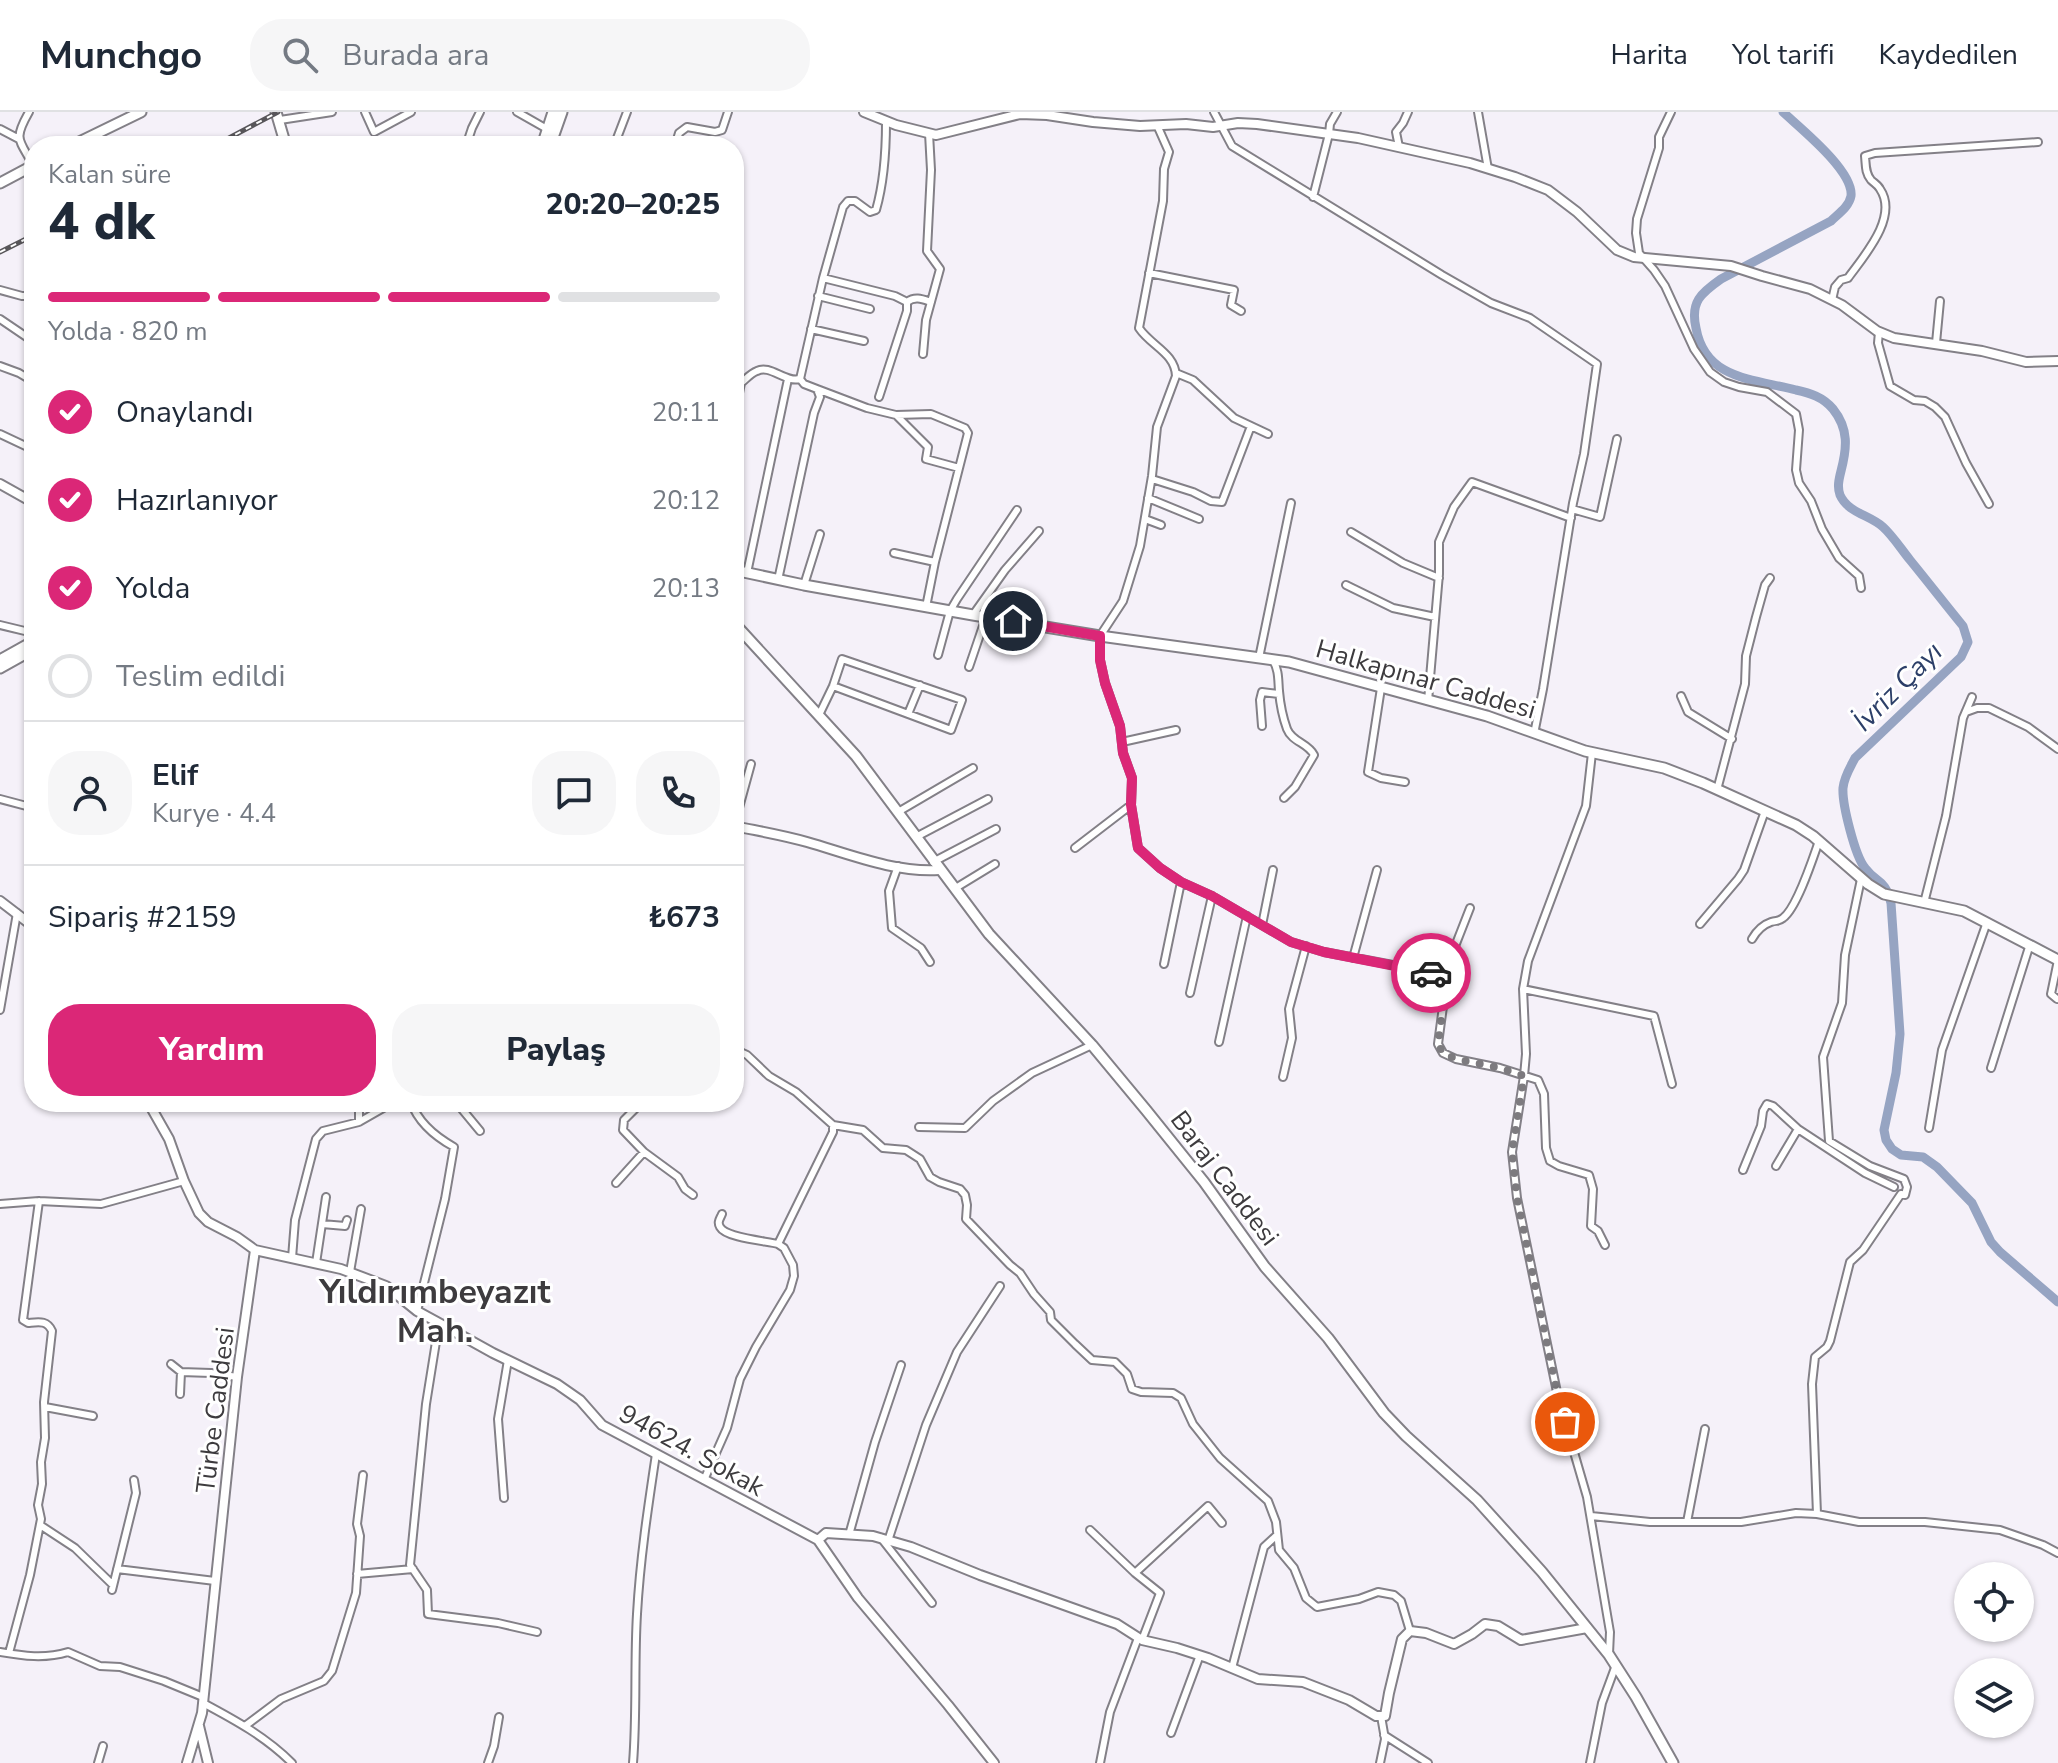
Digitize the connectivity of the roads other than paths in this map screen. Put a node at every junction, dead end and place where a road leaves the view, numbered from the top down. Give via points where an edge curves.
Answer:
1 (29, 112) edge
2 (141, 112) edge
3 (332, 112) edge
4 (365, 112) edge
5 (411, 112) edge
6 (480, 112) edge
7 (517, 112) edge
8 (553, 112) edge
9 (562, 112) edge
10 (627, 112) edge
11 (728, 112) edge
12 (864, 112) edge
13 (1214, 112) edge
14 (1337, 112) edge
15 (1408, 112) edge
16 (1478, 112) edge
17 (1671, 112) edge
18 (128, 115) edge
19 (278, 116) edge
20 (886, 122) junction
21 (1157, 125) junction
22 (1222, 127) junction
23 (0, 129) edge
24 (547, 129) junction
25 (929, 133) junction
26 (1329, 134) junction
27 (89, 136) edge
28 (283, 136) edge
29 (470, 136) edge
30 (547, 136) edge
31 (552, 136) edge
32 (618, 136) edge
33 (678, 136) edge
34 (19, 139) junction
35 (2038, 142) dead end
36 (1399, 147) junction
37 (24, 148) edge
38 (1488, 169) junction
39 (24, 170) edge
40 (0, 183) edge
41 (1313, 197) junction
42 (1642, 258) junction
43 (1149, 273) junction
44 (823, 278) junction
45 (0, 290) edge
46 (24, 296) edge
47 (818, 296) junction
48 (1832, 300) junction
49 (1940, 301) dead end
50 (907, 302) junction
51 (931, 302) junction
52 (870, 309) dead end
53 (1241, 311) dead end
54 (0, 319) edge
55 (811, 329) junction
56 (1879, 332) junction
57 (24, 335) edge
58 (864, 341) dead end
59 (1936, 343) junction
60 (923, 354) dead end
61 (2058, 361) edge
62 (0, 366) edge
63 (1176, 373) junction
64 (24, 376) edge
65 (744, 377) edge
66 (788, 379) junction
67 (800, 379) junction
68 (817, 389) junction
69 (879, 397) dead end
70 (896, 415) junction
71 (1251, 426) junction
72 (0, 434) edge
73 (1268, 434) dead end
74 (1617, 439) dead end
75 (24, 445) edge
76 (959, 468) junction
77 (1152, 479) junction
78 (0, 484) edge
79 (24, 497) edge
80 (1148, 498) junction
81 (1291, 503) dead end
82 (1989, 504) dead end
83 (1572, 509) junction
84 (1017, 510) dead end
85 (1571, 518) junction
86 (1145, 519) junction
87 (1199, 519) dead end
88 (1161, 525) dead end
89 (1039, 531) dead end
90 (1351, 532) dead end
91 (820, 534) dead end
92 (894, 553) dead end
93 (935, 562) junction
94 (744, 572) edge
95 (747, 573) junction
96 (1439, 578) junction
97 (1770, 578) dead end
98 (778, 580) junction
99 (804, 585) junction
100 (1346, 585) dead end
101 (1861, 588) dead end
102 (926, 607) junction
103 (950, 611) junction
104 (973, 615) junction
105 (986, 617) junction
106 (1435, 617) junction
107 (0, 625) edge
108 (24, 634) edge
109 (744, 634) edge
110 (1100, 636) junction
111 (24, 643) edge
112 (24, 655) edge
113 (938, 655) dead end
114 (1259, 658) junction
115 (0, 660) edge
116 (1273, 660) junction
117 (969, 667) dead end
118 (0, 668) edge
119 (920, 685) junction
120 (833, 686) junction
121 (1381, 688) junction
122 (1279, 694) junction
123 (1681, 696) dead end
124 (1972, 697) dead end
125 (1428, 701) junction
126 (1966, 712) junction
127 (908, 714) junction
128 (819, 715) junction
129 (1262, 726) dead end
130 (1535, 729) dead end
131 (1176, 730) dead end
132 (1732, 739) junction
133 (1122, 742) junction
134 (2058, 749) edge
135 (1592, 753) junction
136 (751, 764) dead end
137 (973, 768) dead end
138 (1405, 782) dead end
139 (744, 790) edge
140 (1717, 790) junction
141 (1284, 798) dead end
142 (0, 799) edge
143 (988, 799) dead end
144 (24, 805) edge
145 (1131, 805) junction
146 (1765, 811) junction
147 (898, 812) junction
148 (744, 828) edge
149 (996, 829) dead end
150 (916, 837) junction
151 (1819, 841) junction
152 (1075, 848) dead end
153 (995, 864) dead end
154 (898, 866) junction
155 (936, 866) junction
156 (1273, 870) dead end
157 (1377, 870) dead end
158 (1861, 879) junction
159 (1181, 882) junction
160 (954, 889) junction
161 (1212, 896) junction
162 (0, 901) edge
163 (1924, 903) junction
164 (1470, 908) dead end
165 (17, 913) junction
166 (1247, 916) junction
167 (24, 919) edge
168 (1987, 922) junction
169 (1700, 924) dead end
170 (1262, 925) junction
171 (1752, 939) dead end
172 (2030, 944) junction
173 (1306, 946) junction
174 (1353, 958) junction
175 (2058, 960) edge
176 (930, 962) dead end
177 (1164, 964) dead end
178 (1443, 977) junction
179 (1523, 989) junction
180 (1190, 993) dead end
181 (2057, 999) edge
182 (0, 1010) edge
183 (1219, 1042) dead end
184 (1092, 1045) junction
185 (744, 1054) edge
186 (1991, 1068) dead end
187 (1524, 1076) junction
188 (1283, 1077) dead end
189 (1672, 1084) dead end
190 (154, 1112) edge
191 (359, 1112) edge
192 (376, 1112) edge
193 (415, 1112) edge
194 (464, 1112) edge
195 (632, 1112) edge
196 (359, 1122) junction
197 (833, 1125) junction
198 (919, 1127) dead end
199 (1929, 1128) dead end
200 (1798, 1129) junction
201 (480, 1131) dead end
202 (1827, 1143) junction
203 (644, 1152) junction
204 (1776, 1166) dead end
205 (1743, 1170) dead end
206 (184, 1181) junction
207 (616, 1183) dead end
208 (1894, 1187) dead end
209 (693, 1195) dead end
210 (326, 1197) dead end
211 (39, 1201) junction
212 (0, 1204) edge
213 (361, 1209) dead end
214 (722, 1214) dead end
215 (347, 1220) dead end
216 (322, 1224) junction
217 (778, 1244) junction
218 (1605, 1245) dead end
219 (255, 1250) junction
220 (292, 1258) junction
221 (316, 1263) junction
222 (350, 1272) junction
223 (1000, 1286) dead end
224 (417, 1311) junction
225 (439, 1323) junction
226 (508, 1360) junction
227 (171, 1364) dead end
228 (901, 1365) dead end
229 (181, 1372) junction
230 (237, 1377) junction
231 (180, 1394) dead end
232 (45, 1407) junction
233 (93, 1416) dead end
234 (1705, 1429) dead end
235 (656, 1454) junction
236 (363, 1475) dead end
237 (134, 1480) dead end
238 (704, 1480) junction
239 (504, 1498) dead end
240 (1817, 1514) junction
241 (1591, 1516) junction
242 (1687, 1522) junction
243 (1222, 1523) dead end
244 (40, 1525) junction
245 (1090, 1530) dead end
246 (849, 1535) junction
247 (1277, 1535) junction
248 (818, 1540) junction
249 (884, 1540) junction
250 (2058, 1553) edge
251 (117, 1569) junction
252 (413, 1569) junction
253 (1135, 1573) junction
254 (357, 1574) junction
255 (215, 1581) junction
256 (932, 1603) dead end
257 (1587, 1628) junction
258 (1410, 1631) junction
259 (537, 1632) dead end
260 (1140, 1639) junction
261 (0, 1653) edge
262 (9, 1653) junction
263 (1200, 1655) junction
264 (1609, 1655) junction
265 (1616, 1665) junction
266 (1232, 1668) junction
267 (203, 1700) junction
268 (1381, 1716) junction
269 (499, 1717) dead end
270 (199, 1725) junction
271 (245, 1726) junction
272 (1171, 1733) dead end
273 (1384, 1735) junction
274 (103, 1746) dead end
275 (98, 1763) edge
276 (187, 1763) edge
277 (208, 1763) edge
278 (292, 1763) edge
279 (488, 1763) edge
280 (633, 1763) edge
281 (994, 1763) edge
282 (1100, 1763) edge
283 (1380, 1763) edge
284 (1428, 1763) edge
285 (1590, 1763) edge
286 (1673, 1763) edge

1 - 34 street
2 - 18 main road
3 - 19 street
4 - 5 street via 374,132
6 - 29 street
7 - 24 street
8 - 24 main road
9 - 31 main road
10 - 32 street
11 - 33 street via 722,130 687,127
12 - 20 street
13 - 22 street
14 - 26 street
15 - 36 street via 1396,132
16 - 38 street
17 - 42 street via 1637,219
18 - 27 main road
19 - 28 main road
20 - 25 street
20 - 44 street via 876,210 870,212 855,201 843,207
21 - 22 street
21 - 25 street via 1020,114
21 - 43 street via 1169,152
22 - 26 street via 1257,124
22 - 41 street via 1232,146
23 - 34 street
24 - 30 main road
25 - 51 street via 927,251 940,269
26 - 36 street
26 - 41 street
34 - 37 street
35 - 48 street via 1865,156 1866,173 1884,199 1883,222 1848,278 1835,287
36 - 38 street
38 - 42 street via 1548,190 1617,250
39 - 40 main road
41 - 83 street via 1491,303 1530,318 1597,364
42 - 48 street via 1731,266
42 - 101 street via 1665,286 1710,372 1724,382 1767,392 1796,414 1799,483 1839,558 1859,576
43 - 53 street via 1234,290 1231,305
43 - 63 street via 1139,328 1169,357
44 - 47 street
44 - 50 street
45 - 46 street
47 - 52 street
47 - 55 street
48 - 56 street
49 - 59 street
50 - 51 street
50 - 69 street
51 - 60 street
54 - 57 street
55 - 58 street
55 - 67 street
56 - 59 street
56 - 82 street via 1890,386 1925,401 1945,417
59 - 61 street via 2026,362
62 - 64 street
63 - 71 street via 1193,380 1234,418
63 - 77 street via 1157,427
65 - 66 street via 765,369
66 - 67 street
66 - 95 street
67 - 68 street
68 - 70 street
68 - 98 street via 820,397
70 - 76 street via 928,447 926,459
70 - 76 street via 931,414 965,428
71 - 73 street
71 - 77 street via 1222,502
72 - 75 street
74 - 83 street via 1600,517
76 - 93 street
77 - 80 street
78 - 79 street
80 - 86 street
80 - 87 street
81 - 114 street
83 - 85 street
84 - 103 street
85 - 96 street via 1472,482 1439,542
85 - 130 street
86 - 88 street
86 - 110 street via 1123,601
89 - 104 street
90 - 96 street
91 - 99 street
92 - 93 street
93 - 102 street
94 - 95 main road, Halkapınar Caddesi
95 - 98 main road, Halkapınar Caddesi
96 - 106 street
97 - 132 street via 1746,656
98 - 99 main road, Halkapınar Caddesi
99 - 102 main road, Halkapınar Caddesi
100 - 106 street via 1393,608
102 - 103 main road, Halkapınar Caddesi
103 - 104 main road, Halkapınar Caddesi
103 - 113 street
104 - 105 main road, Halkapınar Caddesi
105 - 110 main road, Halkapınar Caddesi
105 - 117 street
106 - 125 street
107 - 108 street
109 - 128 main road, Baraj Caddesi
110 - 114 main road, Halkapınar Caddesi
110 - 133 street via 1100,660
111 - 115 main road
112 - 118 main road
114 - 116 main road, Halkapınar Caddesi
116 - 121 main road, Halkapınar Caddesi
116 - 122 street
119 - 120 street via 842,659
119 - 127 street
119 - 127 street via 962,700 951,730
120 - 127 street
120 - 128 street
121 - 125 main road, Halkapınar Caddesi
121 - 138 street via 1368,772
122 - 129 street via 1262,692
122 - 141 street via 1288,732 1314,755
123 - 132 street via 1688,712
124 - 126 street
125 - 135 main road, Halkapınar Caddesi
126 - 134 street via 1989,708
126 - 163 street
128 - 147 main road, Baraj Caddesi
131 - 133 street
132 - 140 street
133 - 145 street via 1132,778
135 - 140 main road, Halkapınar Caddesi via 1664,768
135 - 179 street via 1586,806 1528,961
136 - 139 street
137 - 147 street
140 - 146 main road, Halkapınar Caddesi
142 - 144 street
143 - 150 street
145 - 152 street
145 - 159 street via 1138,848
146 - 151 main road, Halkapınar Caddesi
146 - 169 street via 1744,870
147 - 150 main road, Baraj Caddesi
148 - 154 street
149 - 155 street
150 - 155 main road, Baraj Caddesi
151 - 158 main road, Halkapınar Caddesi
151 - 171 street via 1792,909
153 - 160 street
154 - 155 street via 930,871
154 - 176 street via 889,891 892,928 921,948
155 - 160 main road, Baraj Caddesi
156 - 170 street
157 - 174 street
158 - 163 main road, Halkapınar Caddesi via 1895,897
158 - 202 street via 1845,955 1842,1003 1823,1057
159 - 161 street
159 - 177 street
160 - 184 main road, Baraj Caddesi
161 - 166 street
161 - 180 street
162 - 165 street
163 - 168 main road, Halkapınar Caddesi via 1956,908
164 - 178 street
165 - 167 street
165 - 182 street
166 - 170 street
166 - 183 street
168 - 172 main road, Halkapınar Caddesi
168 - 199 street via 1942,1050
170 - 173 street
172 - 175 main road, Halkapınar Caddesi
172 - 186 street
173 - 174 street
173 - 188 street via 1289,1009 1292,1038
174 - 178 street
175 - 181 street via 2051,994
178 - 187 street via 1438,1044 1443,1053
179 - 187 street
179 - 189 street via 1654,1016
184 - 198 street via 1032,1073 965,1128
184 - 257 main road, Baraj Caddesi via 1384,1413 1490,1513
185 - 197 street
187 - 218 street via 1542,1086 1550,1161 1589,1175 1591,1226
187 - 241 street via 1512,1152 1517,1198 1558,1397
190 - 206 street
191 - 196 street
192 - 196 street
193 - 224 street via 454,1147
194 - 201 street
195 - 203 street via 623,1130
196 - 220 street via 323,1131 316,1139 295,1220
197 - 217 street
197 - 247 street via 863,1130 883,1148 906,1150 920,1159 930,1177 960,1189 966,1219 1020,1273 1051,1320 1075,1344 1092,1360 1115,1362 1132,1389 1181,1398 1193,1424 1220,1458 1268,1501
200 - 202 street
200 - 204 street
200 - 205 street via 1767,1104
202 - 208 street via 1865,1173
202 - 240 street via 1904,1179 1907,1187 1850,1262 1830,1341 1815,1357
203 - 207 street
203 - 209 street
206 - 211 street via 101,1204
206 - 219 street via 208,1222
210 - 216 street
211 - 212 street
211 - 232 street via 23,1320 43,1322 52,1331
213 - 222 street
214 - 217 street via 720,1228 728,1234
215 - 216 street via 345,1226
216 - 221 street
217 - 238 street via 793,1265 790,1290 740,1379 727,1428
219 - 220 street, 94624. Sokak
219 - 230 street, Türbe Caddesi
220 - 221 street, 94624. Sokak
221 - 222 street, 94624. Sokak
222 - 224 street, 94624. Sokak via 386,1286
223 - 249 street via 957,1352
224 - 225 street, 94624. Sokak
225 - 226 street, 94624. Sokak
225 - 252 street via 426,1404
226 - 235 street, 94624. Sokak via 557,1384 602,1425
226 - 239 street via 498,1419
227 - 229 street
228 - 246 street
229 - 230 street
229 - 231 street
230 - 255 street, Türbe Caddesi
232 - 233 street
232 - 244 street
234 - 242 street
235 - 238 street, 94624. Sokak
235 - 280 street via 640,1572
236 - 254 street
237 - 251 street via 136,1493
238 - 248 street, 94624. Sokak
240 - 242 street
240 - 250 street via 1859,1522 2000,1530
241 - 242 street
241 - 264 street
243 - 253 street via 1208,1506
244 - 251 street via 75,1548 112,1587
244 - 262 street
245 - 253 street
246 - 248 street via 826,1533
246 - 249 street
247 - 258 street via 1279,1550 1294,1568 1306,1598 1317,1607 1378,1592 1394,1595
247 - 266 street via 1264,1547
248 - 281 street, 94624. Sokak via 858,1598
249 - 256 street
249 - 260 street via 1117,1624
251 - 255 street
252 - 254 street
252 - 259 street via 427,1590 428,1614
253 - 260 street via 1160,1593
254 - 271 street via 350,1618 332,1671 324,1681 281,1699
255 - 267 street, Türbe Caddesi
257 - 258 street via 1521,1640 1485,1624 1454,1644
257 - 264 main road, Baraj Caddesi
258 - 268 street via 1402,1639
260 - 263 street
260 - 282 street via 1110,1712
261 - 262 street
262 - 267 street via 52,1657 68,1652 100,1666 164,1681
263 - 266 street
263 - 272 street
264 - 265 main road, Baraj Caddesi
265 - 285 street
265 - 286 main road, Baraj Caddesi
266 - 268 street via 1258,1679 1303,1682
267 - 270 street, Türbe Caddesi
267 - 271 street
268 - 273 street
269 - 279 street
270 - 276 street, Türbe Caddesi
270 - 277 street
271 - 278 street
273 - 283 street
273 - 284 street
274 - 275 street

